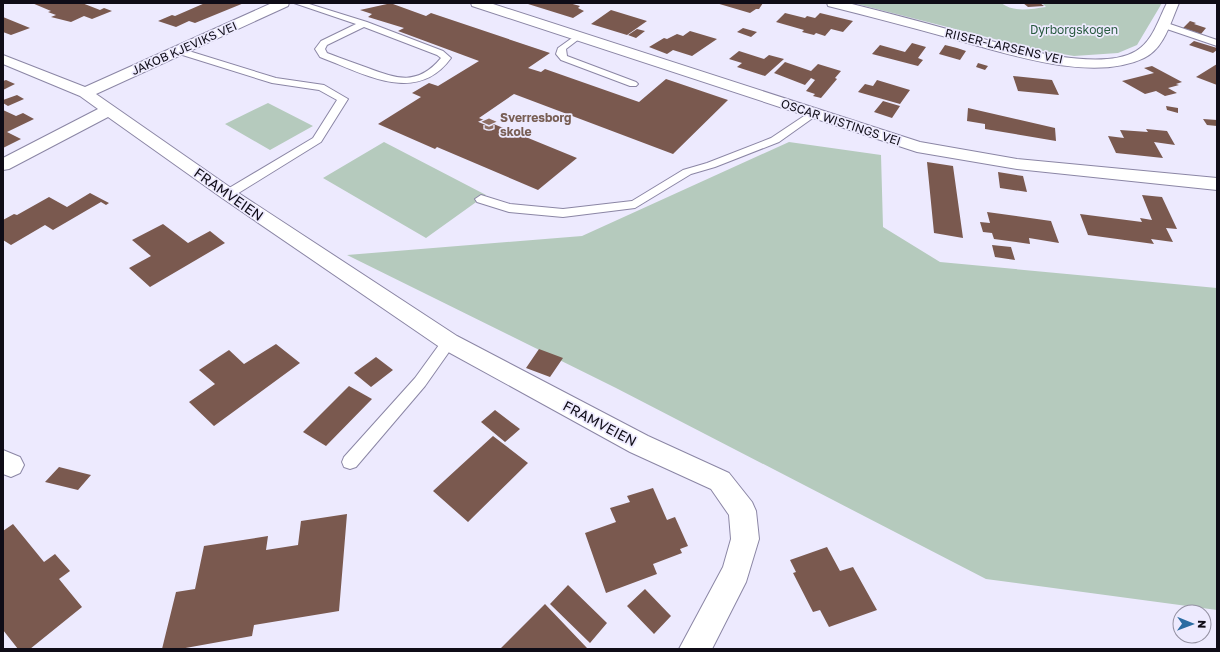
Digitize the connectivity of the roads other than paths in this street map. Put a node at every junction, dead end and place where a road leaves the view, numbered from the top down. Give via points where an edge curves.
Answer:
1 (283, 3) edge
2 (298, 3) edge
3 (477, 3) edge
4 (833, 3) edge
5 (1173, 3) edge
6 (364, 24) junction
7 (1164, 25) junction
8 (579, 36) junction
9 (1217, 43) edge
10 (179, 51) junction
11 (3, 59) edge
12 (633, 84) dead end
13 (85, 93) junction
14 (110, 109) junction
15 (813, 113) junction
16 (3, 165) edge
17 (1217, 184) edge
18 (228, 194) junction
19 (481, 199) dead end
20 (449, 342) junction
21 (350, 462) dead end
22 (696, 649) edge

1 - 10 street, JAKOB KJEVIKS VEI
2 - 6 lane
3 - 8 street, OSCAR WISTINGS VEI
4 - 7 street, RIISER-LARSENS VEI via 1019,52 1056,60 1096,63 1140,55 1160,35
5 - 7 street, RIISER-LARSENS VEI
6 - 6 lane via 440,53 446,58 434,70 417,80 406,82 394,81 323,55 320,49 324,43
7 - 9 lane
8 - 12 lane via 562,48 561,54 564,58
8 - 15 street, OSCAR WISTINGS VEI
10 - 13 street, JAKOB KJEVIKS VEI
10 - 18 lane via 275,81 321,88 343,99 317,140
11 - 13 street, FRAMVEIEN
13 - 14 street, FRAMVEIEN
14 - 16 street
14 - 18 street, FRAMVEIEN
15 - 17 street, OSCAR WISTINGS VEI via 917,147 1017,164
15 - 19 lane via 775,140 687,172 635,204 563,213 509,208
18 - 20 street, FRAMVEIEN
20 - 21 lane via 420,382
20 - 22 street, FRAMVEIEN via 639,444 720,481 742,511 745,539 736,572

